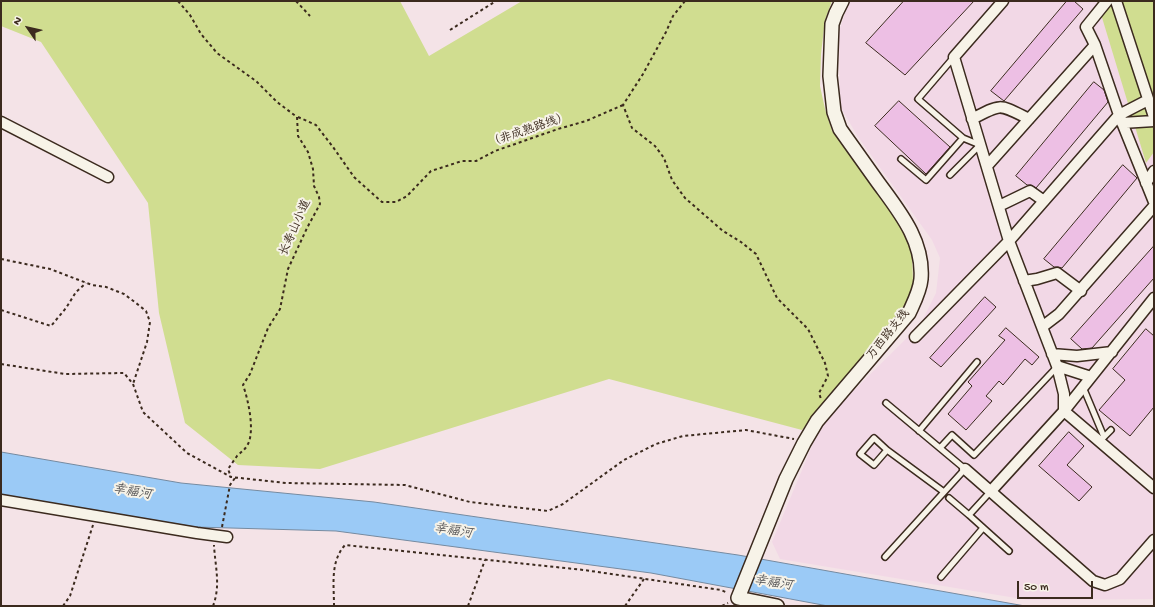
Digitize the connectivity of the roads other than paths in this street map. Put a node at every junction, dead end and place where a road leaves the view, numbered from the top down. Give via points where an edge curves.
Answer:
1 (842, 1) edge
2 (1003, 1) edge
3 (1107, 1) edge
4 (1116, 1) edge
5 (1095, 45) junction
6 (954, 57) junction
7 (1148, 100) junction
8 (1154, 117) edge
9 (972, 119) junction
10 (1029, 119) junction
11 (1120, 119) junction
12 (1154, 121) edge
13 (1, 122) edge
14 (962, 138) junction
15 (980, 145) junction
16 (902, 159) dead end
17 (986, 166) junction
18 (1154, 171) edge
19 (950, 175) dead end
20 (108, 177) dead end
21 (1146, 183) junction
22 (1044, 201) junction
23 (1154, 202) edge
24 (999, 206) junction
25 (1154, 206) edge
26 (1009, 241) junction
27 (1024, 281) junction
28 (1081, 291) junction
29 (1154, 298) edge
30 (1042, 327) junction
31 (915, 337) dead end
32 (1112, 352) junction
33 (1052, 354) junction
34 (977, 362) dead end
35 (1057, 366) junction
36 (1091, 377) junction
37 (1083, 387) junction
38 (886, 403) dead end
39 (1064, 411) junction
40 (1111, 430) dead end
41 (919, 431) junction
42 (1102, 439) junction
43 (940, 448) junction
44 (887, 450) junction
45 (965, 469) junction
46 (1154, 488) edge
47 (991, 491) junction
48 (944, 492) junction
49 (949, 498) dead end
50 (1, 500) edge
51 (969, 515) junction
52 (983, 528) junction
53 (220, 536) road end
54 (1154, 540) edge
55 (1009, 551) dead end
56 (885, 558) dead end
57 (941, 577) dead end
58 (778, 606) edge

1 - 58 street, 万西路支线 via 832,24 830,76 834,112 840,129 905,219 915,240 921,278 917,297 909,313 817,421 786,479 738,597
2 - 6 street
3 - 5 street via 1086,27
4 - 7 street
5 - 10 street
5 - 11 street
6 - 9 street
6 - 14 lane via 918,99
7 - 8 street
7 - 11 street
9 - 10 street via 994,107 1004,106
9 - 15 street
10 - 17 street
11 - 12 street
11 - 21 street
11 - 22 street
13 - 20 street
14 - 15 lane
14 - 16 lane via 926,180
15 - 17 street
15 - 19 lane
17 - 24 street
18 - 21 street
21 - 23 street
22 - 24 street via 1030,191
22 - 26 street
24 - 26 street
25 - 28 street
26 - 27 street
26 - 31 street
27 - 28 street via 1057,273
27 - 30 street
28 - 30 street
29 - 32 street
30 - 33 street
32 - 33 street via 1077,356
32 - 36 street
33 - 35 street
34 - 41 lane
35 - 36 street
35 - 39 street via 1064,394
35 - 43 lane via 974,455 952,435
36 - 37 street
37 - 39 street
37 - 42 lane
38 - 41 lane
39 - 42 street
39 - 47 street
40 - 42 lane
41 - 43 lane
42 - 46 street
43 - 45 lane
44 - 44 lane via 874,465 860,454 874,438
44 - 48 lane
45 - 47 street
45 - 48 lane
47 - 51 lane
47 - 54 street via 1093,581 1105,585 1120,579
48 - 56 lane
49 - 51 lane
50 - 53 street
51 - 52 lane
52 - 55 lane
52 - 57 lane

